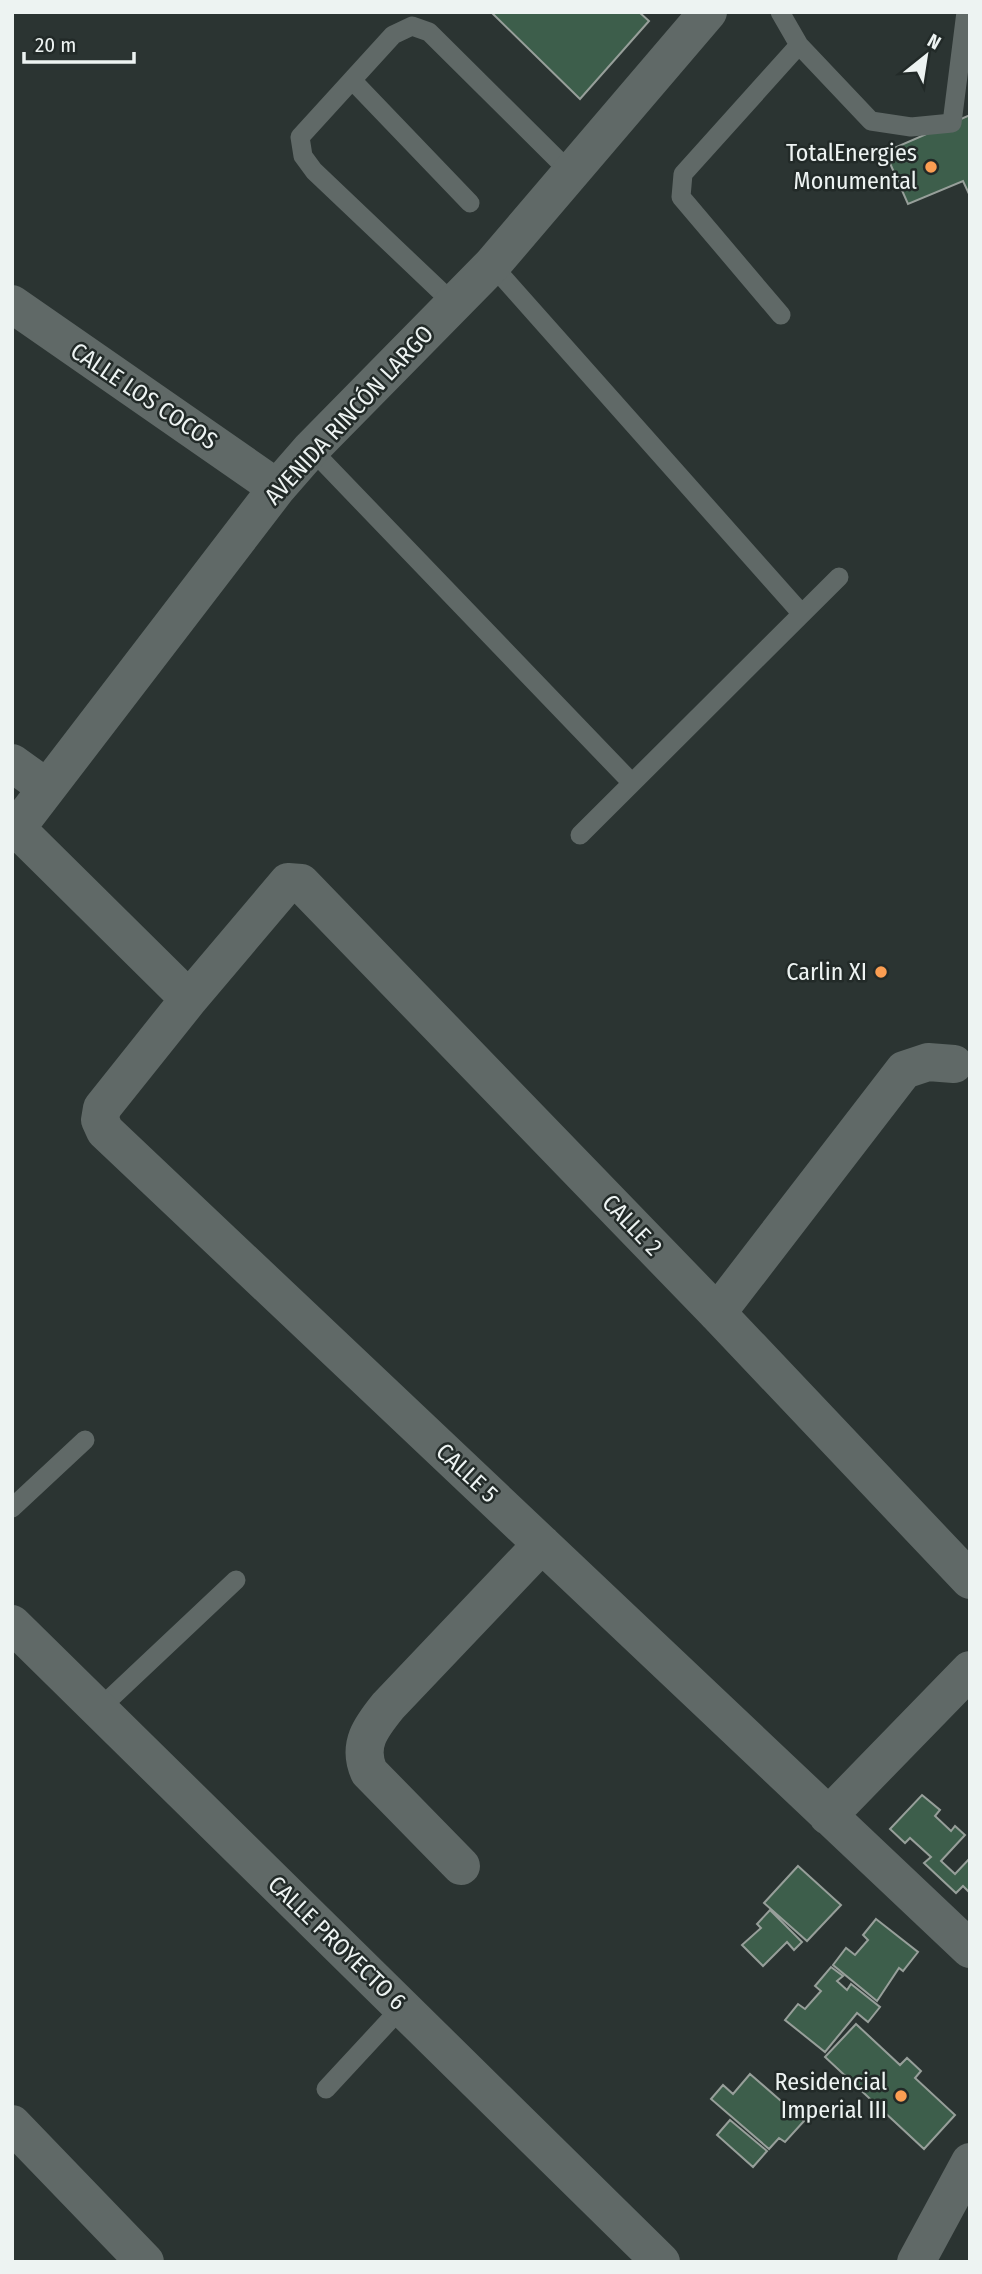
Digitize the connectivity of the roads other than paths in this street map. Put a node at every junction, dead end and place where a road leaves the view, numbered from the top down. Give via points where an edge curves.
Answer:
1 (708, 12) edge
2 (780, 12) edge
3 (966, 12) edge
4 (799, 45) junction
5 (352, 80) junction
6 (571, 173) junction
7 (470, 203) dead end
8 (492, 265) junction
9 (12, 304) edge
10 (454, 304) junction
11 (781, 315) dead end
12 (311, 449) junction
13 (277, 488) junction
14 (839, 577) dead end
15 (802, 614) junction
16 (12, 763) edge
17 (632, 783) junction
18 (47, 788) junction
19 (14, 832) edge
20 (580, 835) dead end
21 (189, 999) junction
22 (965, 1065) edge
23 (717, 1313) junction
24 (85, 1440) dead end
25 (12, 1508) edge
26 (542, 1544) junction
27 (236, 1580) dead end
28 (970, 1580) edge
29 (12, 1624) edge
30 (970, 1670) edge
31 (99, 1709) junction
32 (828, 1816) junction
33 (461, 1866) dead end
34 (970, 1949) edge
35 (402, 2007) junction
36 (326, 2089) dead end
37 (12, 2124) edge
38 (970, 2162) edge
39 (145, 2262) edge
40 (662, 2262) edge
41 (916, 2262) edge

1 - 6 street, AVENIDA RINCÓN LARGO
2 - 4 lane
3 - 4 lane via 953,123 911,127 871,121
4 - 11 lane via 683,174 681,197
5 - 6 lane via 393,35 412,26 429,32
5 - 7 lane
5 - 10 lane via 300,137 303,156
6 - 8 street, AVENIDA RINCÓN LARGO
8 - 10 street, AVENIDA RINCÓN LARGO
8 - 15 lane
9 - 13 street, CALLE LOS COCOS
10 - 12 street, AVENIDA RINCÓN LARGO
12 - 13 street, AVENIDA RINCÓN LARGO
12 - 17 lane
13 - 18 street, AVENIDA RINCÓN LARGO
14 - 15 lane
15 - 17 lane
16 - 18 street
17 - 20 lane
18 - 19 street, AVENIDA RINCÓN LARGO
19 - 21 street
21 - 23 street, CALLE 2 via 288,882 301,883
21 - 26 street, CALLE 5 via 102,1108 100,1120 105,1131
22 - 23 street via 928,1062 904,1070
23 - 28 street, CALLE 2
24 - 25 lane
26 - 32 street, CALLE 5
26 - 33 street via 387,1706 363,1746 369,1772
27 - 31 lane
29 - 31 street, CALLE PROYECTO 6
30 - 32 street
31 - 35 street, CALLE PROYECTO 6
32 - 34 street, CALLE 5
35 - 36 lane
35 - 40 street, CALLE PROYECTO 6
37 - 39 street
38 - 41 street

